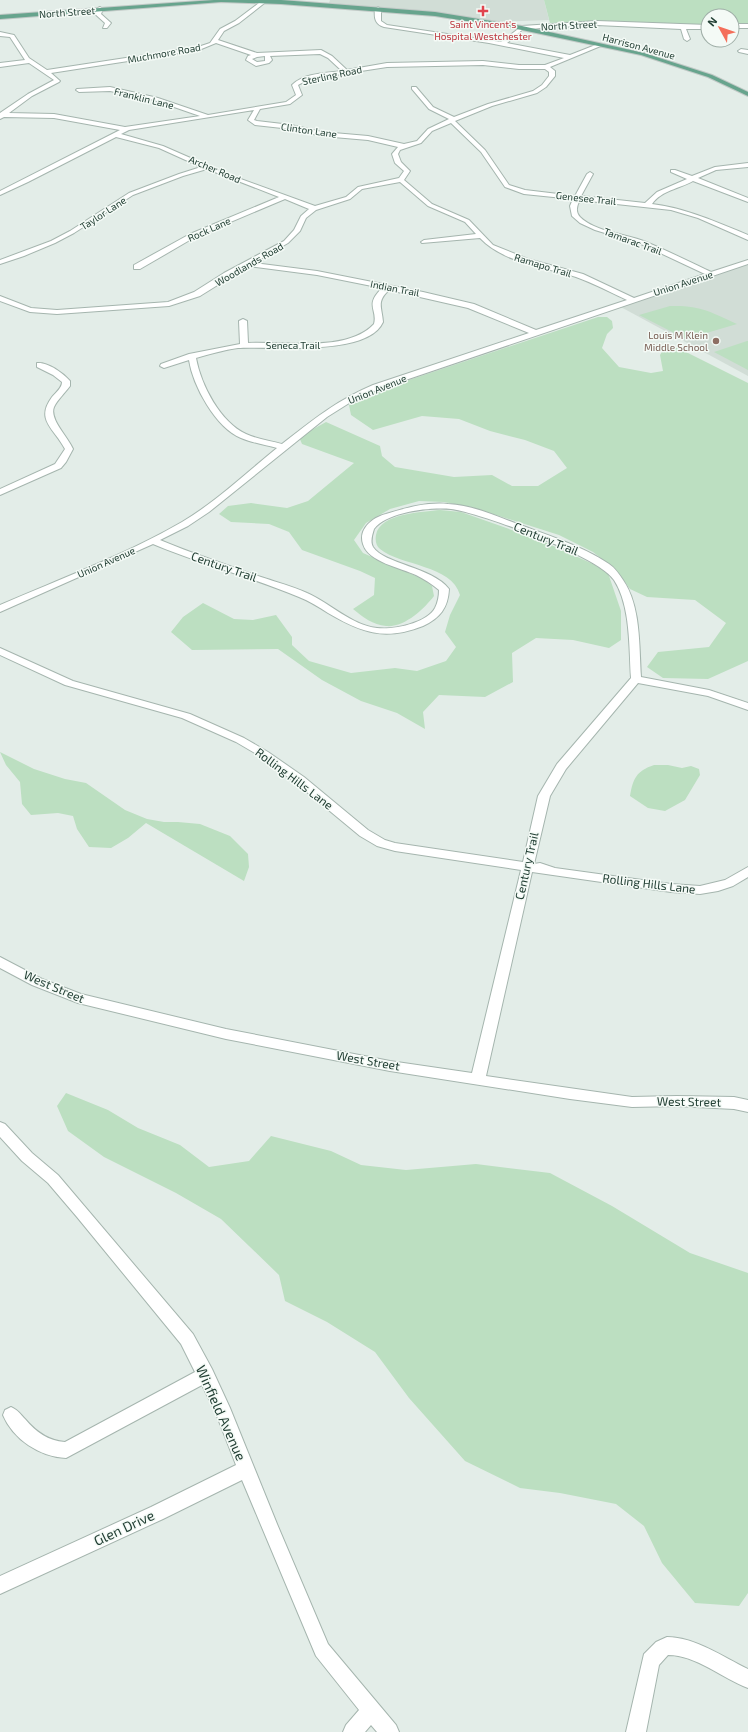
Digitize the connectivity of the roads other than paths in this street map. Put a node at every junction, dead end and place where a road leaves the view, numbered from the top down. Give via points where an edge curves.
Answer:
1 (221, 0) edge
2 (265, 1) edge
3 (100, 9) junction
4 (378, 9) junction
5 (0, 17) edge
6 (105, 27) dead end
7 (683, 27) junction
8 (700, 27) edge
9 (522, 28) junction
10 (0, 34) edge
11 (687, 39) dead end
12 (215, 41) junction
13 (503, 43) junction
14 (600, 45) junction
15 (741, 51) dead end
16 (748, 52) edge
17 (257, 55) junction
18 (267, 55) junction
19 (570, 57) junction
20 (29, 61) junction
21 (0, 65) edge
22 (546, 67) junction
23 (345, 71) junction
24 (45, 72) junction
25 (414, 88) dead end
26 (79, 90) dead end
27 (748, 94) edge
28 (258, 108) junction
29 (1, 116) edge
30 (207, 116) junction
31 (453, 120) junction
32 (125, 129) junction
33 (114, 134) junction
34 (404, 146) junction
35 (748, 165) edge
36 (208, 167) junction
37 (673, 170) dead end
38 (590, 174) dead end
39 (692, 179) junction
40 (401, 180) junction
41 (0, 192) edge
42 (284, 197) junction
43 (578, 197) junction
44 (748, 200) edge
45 (648, 204) junction
46 (314, 208) junction
47 (481, 236) junction
48 (748, 238) edge
49 (424, 242) dead end
50 (0, 262) edge
51 (748, 262) edge
52 (248, 264) junction
53 (137, 267) dead end
54 (710, 274) junction
55 (388, 287) junction
56 (0, 298) edge
57 (633, 300) junction
58 (243, 320) dead end
59 (536, 332) junction
60 (244, 346) junction
61 (192, 356) junction
62 (40, 365) dead end
63 (164, 366) dead end
64 (283, 447) junction
65 (0, 492) edge
66 (154, 540) junction
67 (0, 610) edge
68 (0, 651) edge
69 (636, 679) junction
70 (748, 707) edge
71 (528, 863) junction
72 (748, 871) edge
73 (0, 962) edge
74 (478, 1080) junction
75 (748, 1106) edge
76 (0, 1128) edge
77 (206, 1374) junction
78 (11, 1415) dead end
79 (246, 1468) junction
80 (0, 1585) edge
81 (748, 1679) edge
82 (371, 1710) junction
83 (353, 1732) edge
84 (389, 1732) edge
85 (636, 1732) edge

1 - 2 main road, North Street
1 - 3 main road, North Street
2 - 4 main road, North Street
2 - 12 street, Muchmore Road via 222,30
3 - 5 main road, North Street
3 - 6 street via 98,14 108,23
4 - 9 main road, North Street via 462,17
4 - 13 street via 377,19 386,26
7 - 8 street, North Street
7 - 9 street, North Street via 591,23
7 - 11 street
9 - 13 street
9 - 14 main road, Harrison Avenue
10 - 20 street via 12,36
12 - 17 street
12 - 24 street, Muchmore Road via 194,49
13 - 19 street
14 - 19 street, Sterling Road
14 - 27 main road, Harrison Avenue via 642,54 683,67
15 - 16 street
17 - 18 street
17 - 18 street via 250,57 249,60 256,64 267,62
18 - 23 street via 321,52
19 - 22 street, Sterling Road
20 - 21 street
20 - 24 street
22 - 23 street, Sterling Road via 483,63 411,64
22 - 31 street via 552,71 552,76 540,89 486,106
23 - 28 street, Sterling Road via 300,81 295,85 299,95 295,99 284,104
24 - 29 street via 57,81 30,95
25 - 31 street via 432,108
26 - 30 street, Franklin Lane via 110,89 156,99
28 - 30 street, Sterling Road
28 - 34 street, Clinton Lane via 251,120 254,122 322,134 368,138
29 - 32 street via 54,116
30 - 32 street, Sterling Road
31 - 34 street via 427,132 418,142
31 - 43 street, Genesee Trail via 483,151 507,186 524,192
32 - 33 street, Sterling Road
33 - 36 street, Archer Road via 162,147
33 - 41 street, Sterling Road
34 - 40 street via 395,154 398,163 408,172
35 - 39 street via 709,170
36 - 42 street, Archer Road
36 - 50 street, Taylor Lane via 132,194 54,242
37 - 39 street
38 - 43 street
39 - 44 street
39 - 45 street via 659,192
40 - 46 street via 360,188 348,198
40 - 47 street, Ramapo Trail via 430,205 467,221
42 - 46 street, Archer Road
42 - 53 street, Rock Lane via 191,236
43 - 45 street, Genesee Trail
43 - 54 street, Tamarac Trail via 572,210 582,222 642,243
45 - 48 street, Genesee Trail via 686,212
46 - 52 street, Woodlands Road via 303,217 297,232 286,242
47 - 49 street
47 - 57 street, Ramapo Trail via 491,246 517,258 580,276
51 - 54 street, Union Avenue
52 - 55 street, Indian Trail via 317,273
52 - 56 street, Woodlands Road via 197,294 161,305 41,312
54 - 57 street, Union Avenue
55 - 59 street, Indian Trail via 470,306
55 - 60 street, Seneca Trail via 378,298 376,307 380,319 377,326 360,337 328,344
57 - 59 street, Union Avenue
58 - 60 street
59 - 64 street, Union Avenue via 351,398
60 - 61 street, Seneca Trail
61 - 63 street, Seneca Trail
61 - 64 street via 194,372 200,386 223,422 243,436
62 - 65 street via 66,381 66,386 50,407 49,416 50,422 69,449 58,466
64 - 66 street, Union Avenue via 206,510
66 - 67 street, Union Avenue
66 - 69 street, Century Trail via 188,555 304,595 369,631 397,631 418,625 435,614 444,600 444,589 428,577 384,559 369,549 367,534 371,526 377,520 409,509 441,506 468,511 556,540 608,568 626,591
68 - 71 street, Rolling Hills Lane via 69,683 184,715 240,740 300,780 364,833 381,843
69 - 70 street via 732,700
69 - 71 street, Century Trail via 561,767 544,796
71 - 72 street, Rolling Hills Lane via 546,870 700,890 729,883
71 - 74 street, Century Trail
73 - 74 street, West Street via 54,990 128,1011 226,1034 390,1066
74 - 75 street, West Street via 632,1102 677,1101 734,1103
76 - 77 street, Winfield Avenue via 52,1179 135,1276 187,1339
77 - 78 street via 66,1450 57,1451 42,1445
77 - 79 street, Winfield Avenue
79 - 80 street, Glen Drive via 157,1513
79 - 82 street, Winfield Avenue via 322,1650
81 - 85 street via 698,1653 678,1646 662,1648 651,1661
82 - 83 street
82 - 84 street, Winfield Avenue

